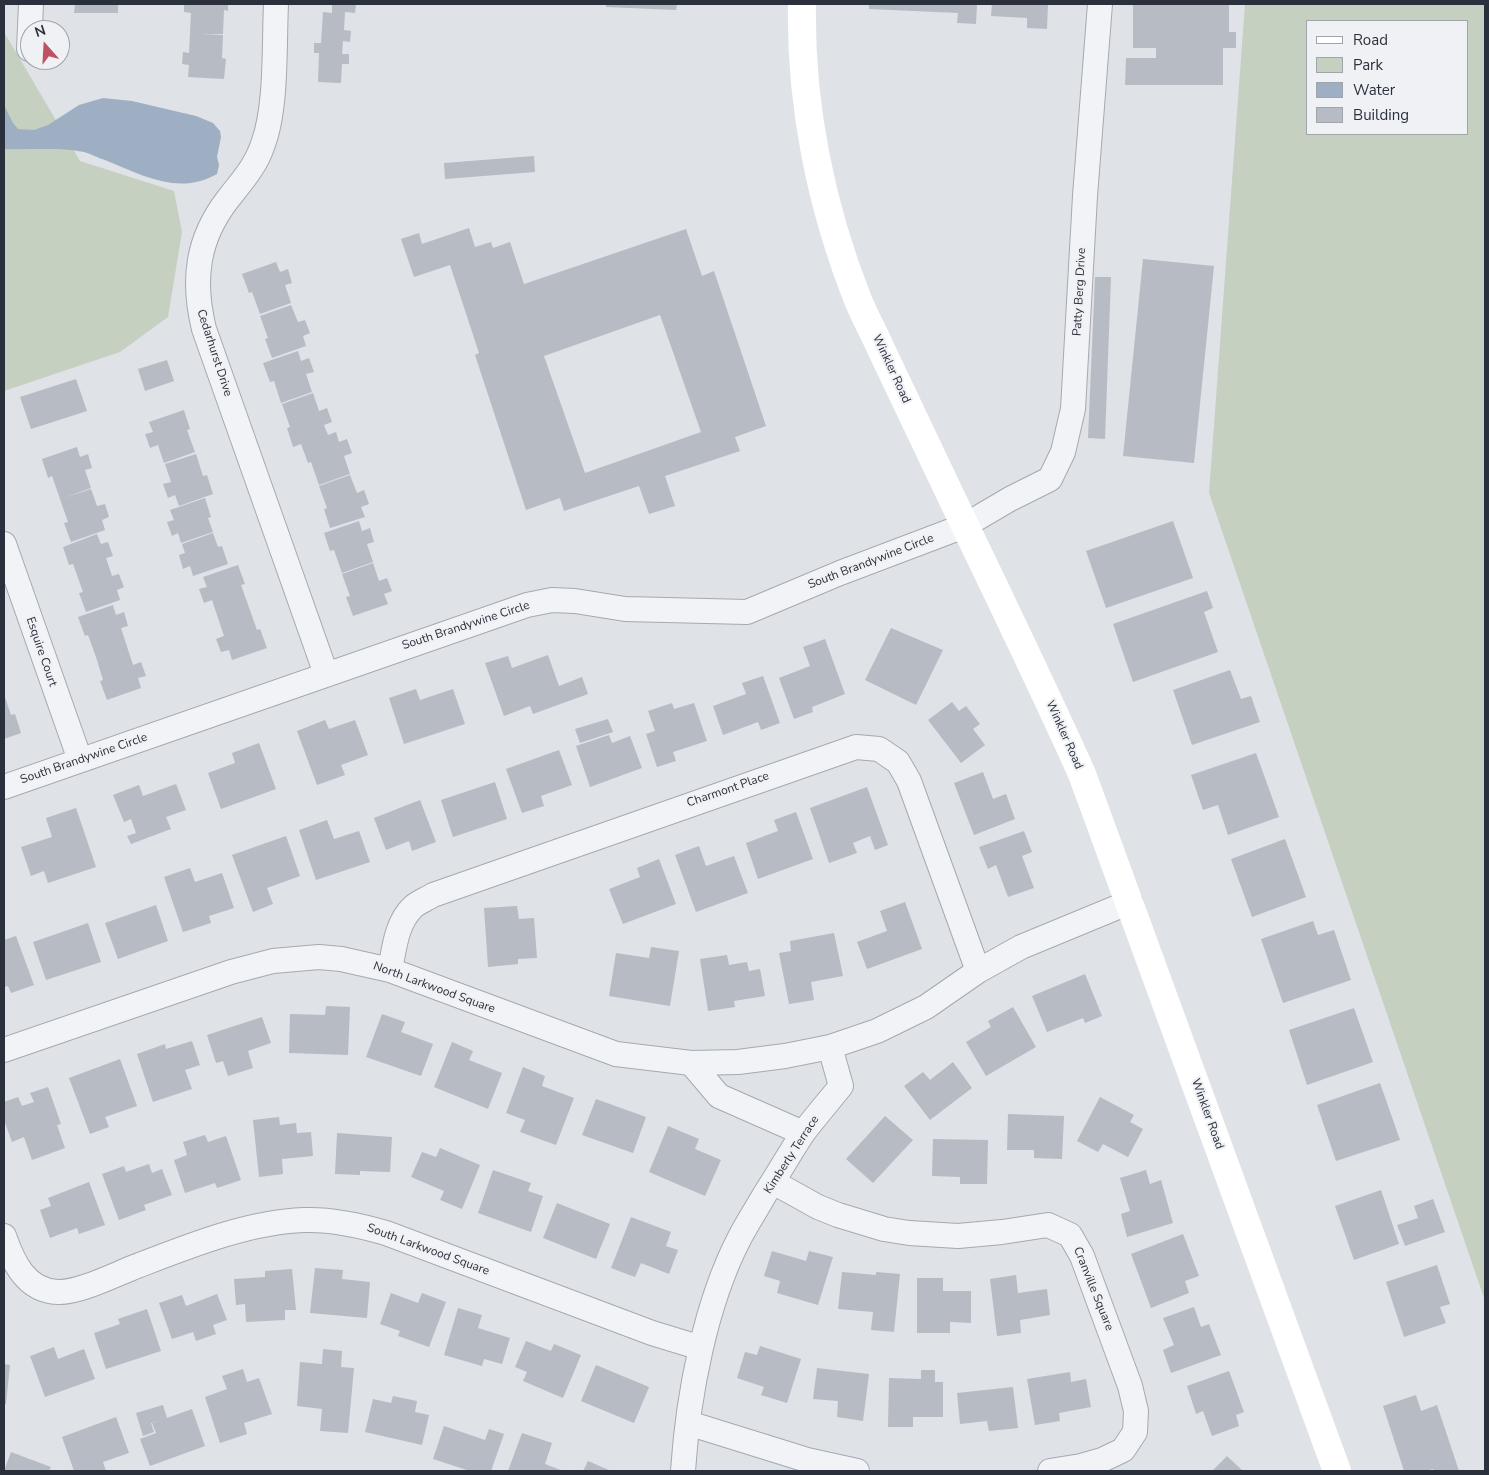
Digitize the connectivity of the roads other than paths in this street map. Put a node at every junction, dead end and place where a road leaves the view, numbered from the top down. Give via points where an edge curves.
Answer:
1 (31, 4) edge
2 (276, 4) edge
3 (802, 4) edge
4 (1100, 4) edge
5 (30, 20) edge
6 (964, 526) junction
7 (4, 544) edge
8 (326, 674) junction
9 (80, 760) junction
10 (4, 787) edge
11 (1130, 902) junction
12 (390, 970) junction
13 (978, 971) junction
14 (830, 1047) junction
15 (4, 1050) edge
16 (691, 1063) junction
17 (803, 1133) junction
18 (773, 1182) junction
19 (4, 1236) edge
20 (701, 1348) junction
21 (688, 1423) junction
22 (683, 1471) edge
23 (857, 1471) edge
24 (1050, 1471) edge
25 (1337, 1471) edge

1 - 5 street
2 - 8 street, Cedarhurst Drive via 272,92 264,144 254,165 216,216 205,238 197,286 204,329
3 - 6 street, Winkler Road via 808,108 820,180 833,230 858,301
4 - 6 street, Patty Berg Drive via 1073,409 1064,452 1050,479
6 - 8 street, South Brandywine Circle via 747,612 625,609 552,600 505,611
6 - 11 street, Winkler Road via 1082,774
7 - 9 street, Esquire Court
8 - 9 street, South Brandywine Circle
9 - 10 street, South Brandywine Circle
11 - 13 street via 1022,947
11 - 25 street, Winkler Road
12 - 13 street, Charmont Place via 401,925 413,908 433,895 856,747 879,749 898,762 909,781
12 - 15 street, North Larkwood Square via 319,957 273,961 231,972
12 - 16 street, North Larkwood Square via 616,1054
13 - 14 street via 926,1007 877,1031
14 - 16 street, North Larkwood Square via 738,1062
14 - 17 street, Kimberly Terrace via 841,1086
16 - 17 street via 719,1096
17 - 18 street, Kimberly Terrace
18 - 20 street, Kimberly Terrace via 740,1237 717,1294
18 - 24 street, Cranville Square via 818,1207 884,1229 958,1236 1048,1225 1070,1235 1082,1256 1130,1386 1136,1410 1135,1432 1123,1450 1102,1460
19 - 20 street, South Larkwood Square via 20,1272 38,1288 58,1292 87,1286 256,1226 305,1220 332,1221 386,1232
20 - 21 street, Kimberly Terrace
21 - 22 street, Kimberly Terrace
21 - 23 street via 807,1460

